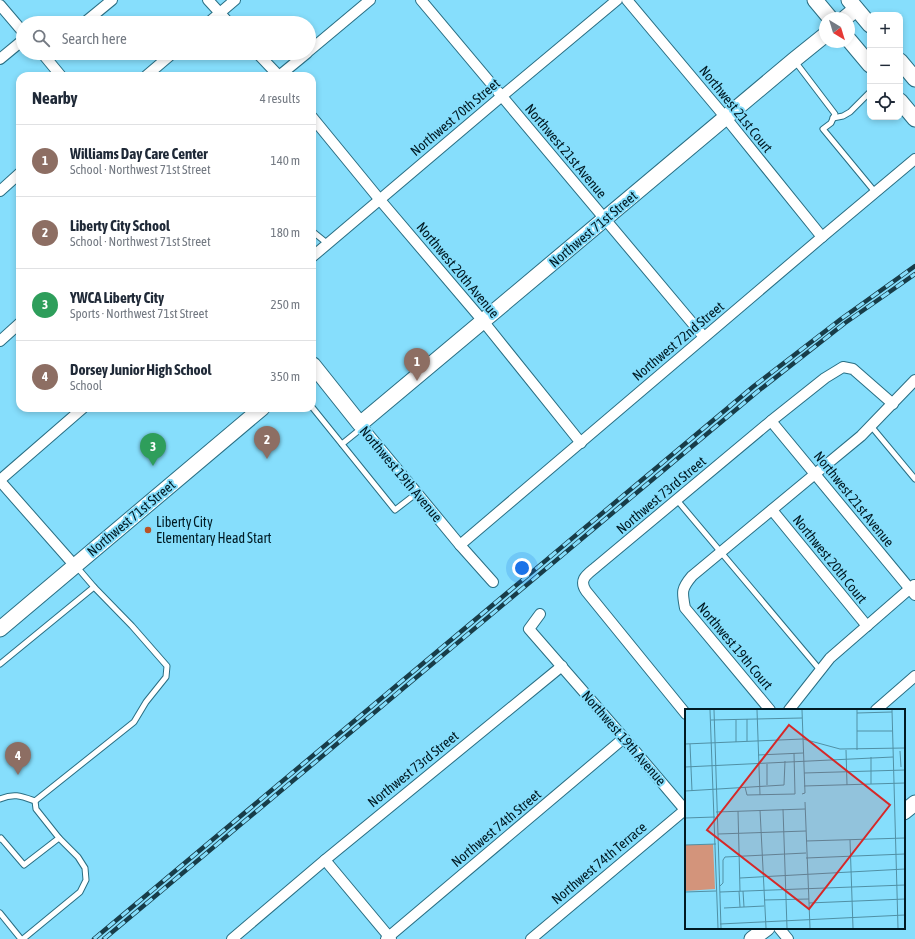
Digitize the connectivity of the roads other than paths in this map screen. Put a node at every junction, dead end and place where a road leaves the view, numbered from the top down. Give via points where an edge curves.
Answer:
1 (112, 0) edge
2 (208, 0) edge
3 (235, 0) edge
4 (370, 0) edge
5 (421, 0) edge
6 (617, 0) edge
7 (627, 0) edge
8 (815, 0) edge
9 (0, 5) edge
10 (850, 9) edge
11 (825, 12) edge
12 (220, 13) junction
13 (93, 16) edge
14 (216, 16) edge
15 (223, 16) edge
16 (867, 23) edge
17 (16, 24) edge
18 (819, 40) edge
19 (316, 45) edge
20 (16, 46) edge
21 (855, 47) edge
22 (0, 59) edge
23 (49, 60) edge
24 (165, 60) edge
25 (264, 60) edge
26 (298, 60) edge
27 (794, 60) junction
28 (867, 61) edge
29 (903, 65) edge
30 (58, 72) edge
31 (151, 72) edge
32 (275, 72) edge
33 (284, 72) edge
34 (915, 79) edge
35 (867, 95) edge
36 (502, 96) junction
37 (903, 104) edge
38 (914, 114) edge
39 (726, 118) junction
40 (833, 118) junction
41 (316, 122) edge
42 (915, 159) edge
43 (16, 176) edge
44 (0, 190) edge
45 (875, 192) junction
46 (380, 200) junction
47 (605, 219) junction
48 (316, 234) edge
49 (822, 237) junction
50 (328, 244) junction
51 (316, 254) edge
52 (483, 322) junction
53 (16, 326) edge
54 (704, 337) junction
55 (0, 340) edge
56 (316, 369) edge
57 (915, 380) edge
58 (893, 404) junction
59 (78, 412) edge
60 (257, 412) edge
61 (316, 412) edge
62 (771, 421) junction
63 (361, 425) junction
64 (871, 426) junction
65 (581, 443) junction
66 (342, 444) junction
67 (815, 474) junction
68 (915, 479) edge
69 (0, 480) edge
70 (417, 493) junction
71 (677, 500) junction
72 (772, 510) junction
73 (460, 545) junction
74 (721, 552) junction
75 (75, 566) junction
76 (493, 582) dead end
77 (94, 587) junction
78 (913, 590) edge
79 (540, 614) dead end
80 (868, 626) junction
81 (0, 629) edge
82 (0, 664) edge
83 (562, 666) junction
84 (820, 670) junction
85 (915, 676) edge
86 (769, 709) edge
87 (789, 709) edge
88 (877, 709) edge
89 (685, 713) edge
90 (624, 738) junction
91 (0, 799) edge
92 (35, 801) junction
93 (915, 803) edge
94 (685, 809) edge
95 (685, 811) edge
96 (905, 811) edge
97 (59, 838) junction
98 (0, 839) edge
99 (325, 860) junction
100 (0, 913) edge
101 (766, 929) edge
102 (780, 929) edge
103 (388, 938) edge
104 (22, 939) edge
105 (232, 939) edge
106 (531, 939) edge
107 (752, 939) edge
108 (788, 939) edge

1 - 13 street
2 - 12 street
3 - 12 street
4 - 19 street
5 - 36 street, Northwest 21st Avenue
6 - 36 street, Northwest 70th Street
7 - 39 street, Northwest 21st Court
8 - 11 street
9 - 17 street
10 - 16 street
12 - 14 street
12 - 15 street
18 - 27 street, Northwest 71st Street
20 - 22 street
21 - 28 street
23 - 30 street
24 - 31 street
25 - 32 street
26 - 33 street
27 - 39 street, Northwest 71st Street
27 - 40 lane via 835,114
29 - 34 street
35 - 40 lane via 850,112
36 - 46 street, Northwest 70th Street
36 - 47 street, Northwest 21st Avenue
37 - 38 street
39 - 47 street, Northwest 71st Street
39 - 49 street, Northwest 21st Court
40 - 45 lane via 823,129
41 - 46 street, Northwest 20th Avenue
42 - 45 street, Northwest 72nd Street
43 - 44 street
45 - 49 street, Northwest 72nd Street
46 - 50 street, Northwest 70th Street
46 - 52 street, Northwest 20th Avenue
47 - 52 street, Northwest 71st Street
47 - 54 street, Northwest 21st Avenue
48 - 50 lane
49 - 54 street, Northwest 72nd Street
50 - 51 street, Northwest 70th Street
52 - 63 street, Northwest 71st Street
52 - 65 street, Northwest 20th Avenue
53 - 55 street
54 - 65 street, Northwest 72nd Street
56 - 63 street, Northwest 19th Avenue
57 - 58 street
58 - 62 street, Northwest 73rd Street via 853,369 843,366
58 - 64 street
59 - 69 street
60 - 75 street, Northwest 71st Street
61 - 66 lane
62 - 67 street, Northwest 21st Avenue
62 - 71 street, Northwest 73rd Street
63 - 66 lane
63 - 70 street, Northwest 19th Avenue
64 - 67 street
64 - 68 lane
65 - 73 street, Northwest 72nd Street
66 - 70 lane via 395,510
67 - 72 street
67 - 78 street, Northwest 21st Avenue
69 - 75 street
70 - 73 street, Northwest 19th Avenue
71 - 74 lane
71 - 89 street, Northwest 73rd Street via 587,575 582,585
72 - 74 street
72 - 80 street, Northwest 20th Court
73 - 76 street, Northwest 19th Avenue
74 - 84 lane
74 - 86 street, Northwest 19th Court via 684,586 684,608
75 - 77 lane
75 - 81 street, Northwest 71st Street
77 - 82 lane
77 - 92 lane via 167,666 166,677 134,722
78 - 80 street
79 - 83 street via 529,629
80 - 84 street via 830,658
83 - 90 street, Northwest 19th Avenue
83 - 99 street, Northwest 73rd Street
84 - 87 street
85 - 88 street
90 - 94 street, Northwest 19th Avenue
90 - 103 street, Northwest 74th Street
91 - 92 lane via 21,796
92 - 97 lane via 36,809
93 - 96 street
95 - 106 street, Northwest 74th Terrace
97 - 98 lane via 24,866
97 - 104 lane via 78,857 85,868 86,880 80,892
99 - 103 street
99 - 105 street, Northwest 73rd Street
100 - 104 lane
101 - 107 street
102 - 108 street

